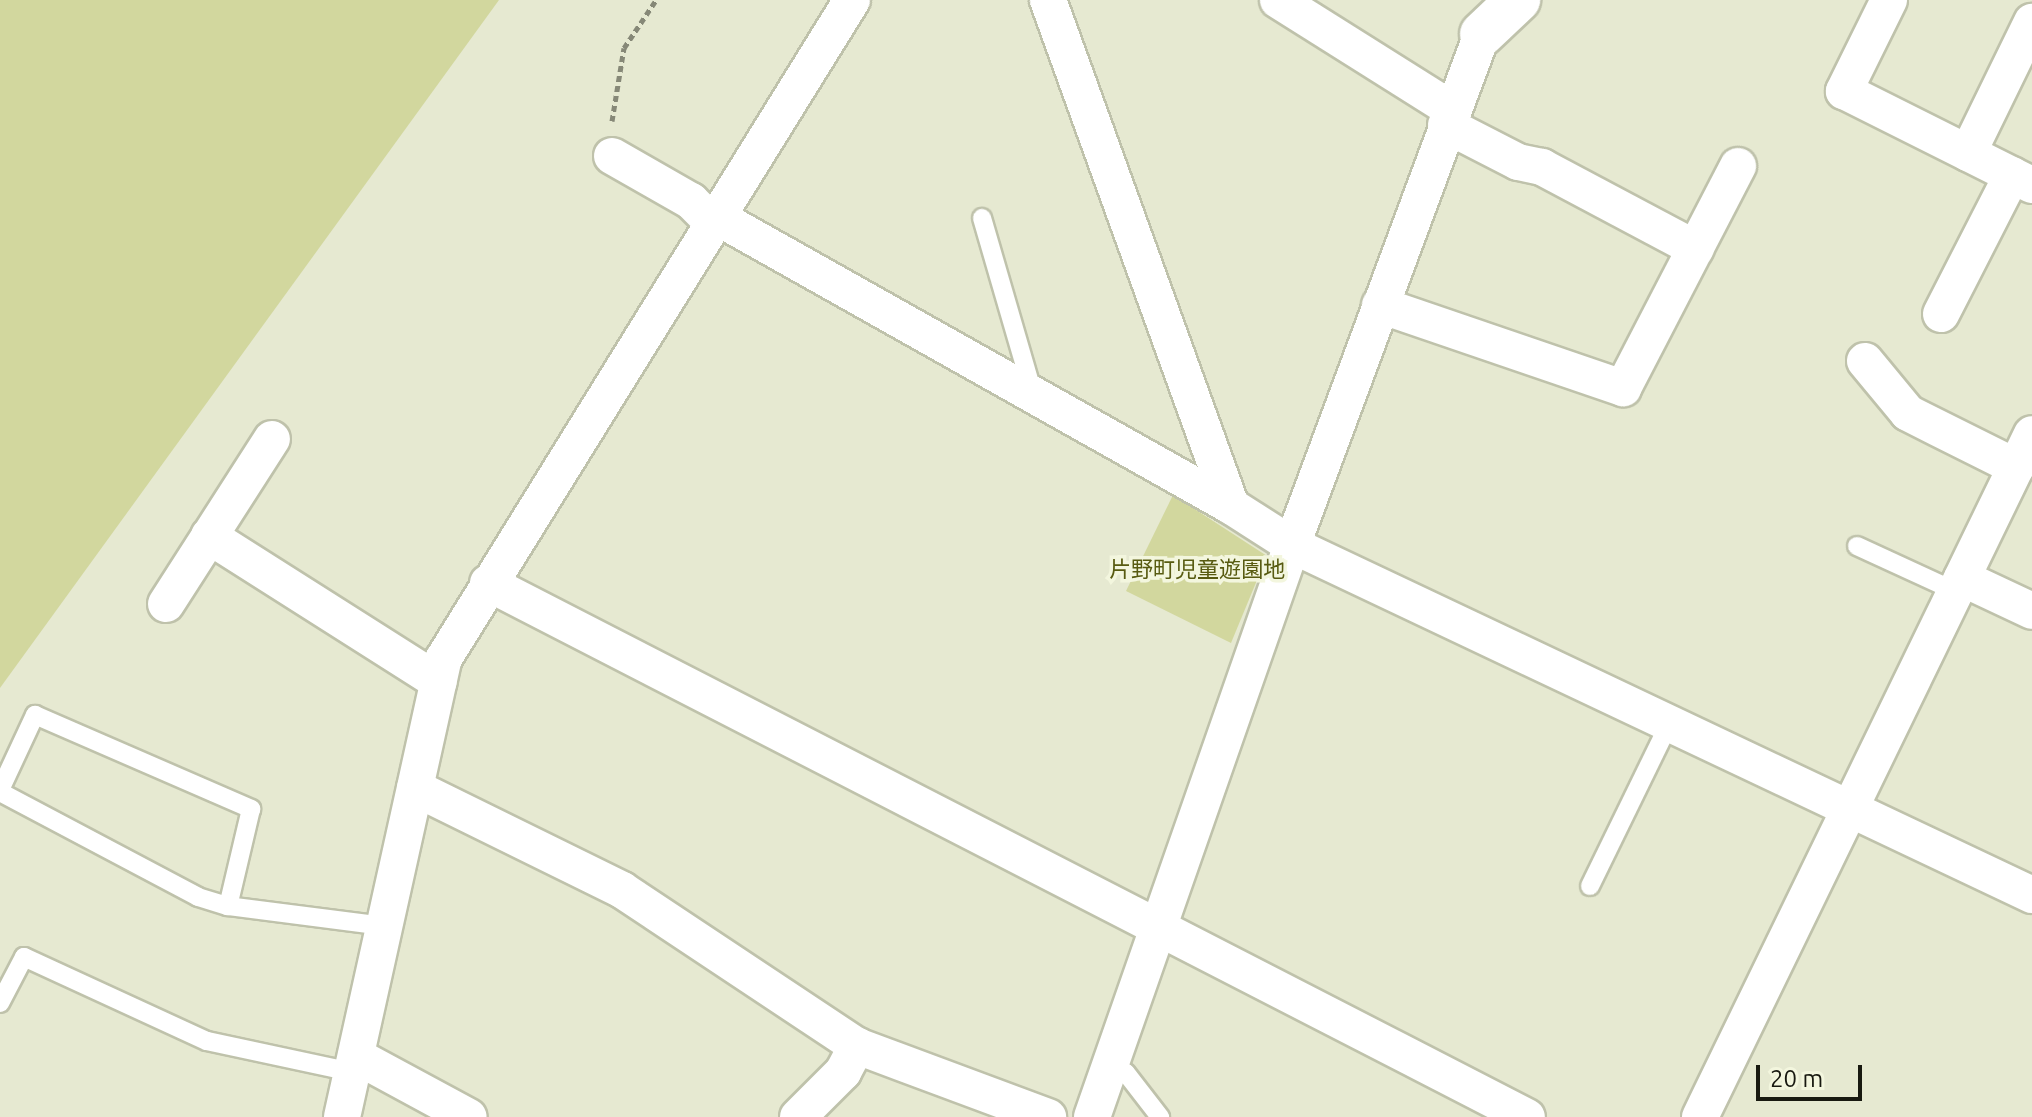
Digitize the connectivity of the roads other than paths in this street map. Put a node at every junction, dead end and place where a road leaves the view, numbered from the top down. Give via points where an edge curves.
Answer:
1 (852, 0) edge
2 (1048, 0) edge
3 (1278, 0) edge
4 (1518, 0) edge
5 (1889, 0) edge
6 (1487, 17) edge
7 (2032, 22) edge
8 (1448, 117) junction
9 (1968, 153) junction
10 (612, 156) road end
11 (1738, 166) dead end
12 (2022, 180) edge
13 (982, 218) dead end
14 (715, 220) junction
15 (1696, 249) junction
16 (1380, 305) junction
17 (1941, 314) dead end
18 (1865, 361) dead end
19 (1034, 396) junction
20 (2032, 434) edge
21 (272, 439) dead end
22 (2016, 467) junction
23 (1231, 506) junction
24 (209, 536) junction
25 (1292, 545) junction
26 (1857, 546) dead end
27 (488, 583) junction
28 (1958, 585) junction
29 (166, 604) dead end
30 (2032, 611) edge
31 (439, 682) junction
32 (1670, 722) junction
33 (415, 788) junction
34 (0, 791) edge
35 (1850, 807) junction
36 (1590, 886) dead end
37 (2032, 895) edge
38 (228, 906) junction
39 (385, 926) junction
40 (1156, 928) junction
41 (0, 1003) edge
42 (857, 1046) junction
43 (354, 1064) junction
44 (1109, 1066) junction
45 (342, 1117) edge
46 (469, 1117) edge
47 (798, 1117) edge
48 (1048, 1117) edge
49 (1092, 1117) edge
50 (1160, 1117) edge
51 (1527, 1117) edge
52 (1700, 1117) edge

1 - 14 street
2 - 23 street
3 - 8 street
4 - 6 street
5 - 9 street via 1844,91
6 - 8 street
7 - 9 street
8 - 15 street via 1518,162 1542,167
8 - 16 street
9 - 12 street
10 - 14 street
11 - 15 street
12 - 17 street
13 - 19 lane
14 - 19 street
14 - 27 street
15 - 16 street via 1623,388
16 - 25 street
18 - 22 street via 1908,413
19 - 23 street
20 - 22 street
21 - 24 street
22 - 28 street
23 - 25 street
24 - 29 street
24 - 31 street
25 - 32 street
25 - 40 street
26 - 28 lane
27 - 31 street via 444,658
27 - 40 street
28 - 30 street
28 - 35 street
31 - 33 street
32 - 35 street
32 - 36 lane
33 - 39 street
33 - 42 street via 622,890
34 - 38 lane via 198,897
34 - 38 lane via 35,715 251,809
35 - 37 street
35 - 52 street
38 - 39 lane
39 - 43 street
40 - 44 street
40 - 51 street
41 - 43 lane via 24,957 207,1041
42 - 47 street via 843,1072
42 - 48 street
43 - 45 street
43 - 46 street
44 - 49 street
44 - 50 lane via 1126,1073

